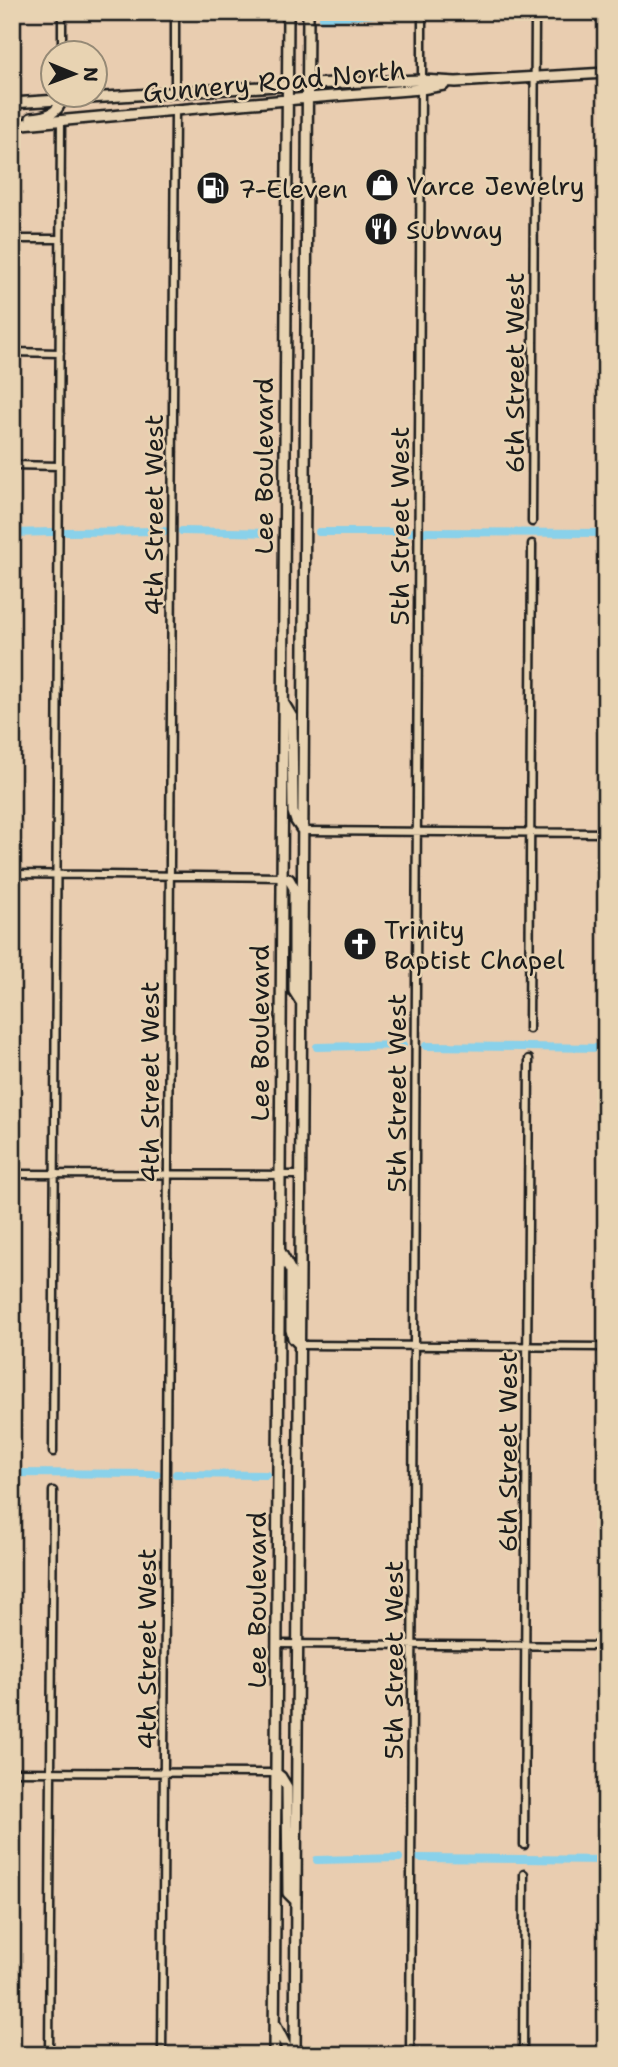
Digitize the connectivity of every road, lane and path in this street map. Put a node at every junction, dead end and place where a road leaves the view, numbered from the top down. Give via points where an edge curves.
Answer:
1 (62, 12) edge
2 (175, 12) edge
3 (288, 12) edge
4 (308, 12) edge
5 (422, 12) edge
6 (535, 14) dead end
7 (62, 38) edge
8 (606, 73) edge
9 (534, 78) junction
10 (308, 84) junction
11 (288, 85) junction
12 (421, 85) junction
13 (175, 93) junction
14 (108, 95) edge
15 (308, 98) junction
16 (38, 100) edge
17 (288, 100) junction
18 (12, 103) edge
19 (58, 108) edge
20 (175, 110) junction
21 (12, 120) edge
22 (61, 121) junction
23 (12, 125) edge
24 (12, 239) edge
25 (61, 239) junction
26 (12, 352) edge
27 (60, 353) junction
28 (12, 466) edge
29 (59, 466) junction
30 (532, 522) dead end
31 (532, 544) dead end
32 (282, 700) junction
33 (303, 831) junction
34 (416, 832) junction
35 (530, 833) junction
36 (606, 833) edge
37 (12, 874) edge
38 (57, 875) junction
39 (170, 876) junction
40 (281, 877) junction
41 (302, 1004) junction
42 (529, 1029) dead end
43 (529, 1059) dead end
44 (12, 1174) edge
45 (55, 1174) junction
46 (168, 1175) junction
47 (280, 1175) junction
48 (301, 1175) junction
49 (280, 1249) junction
50 (300, 1345) junction
51 (414, 1346) junction
52 (527, 1347) junction
53 (606, 1347) edge
54 (53, 1452) dead end
55 (53, 1491) dead end
56 (277, 1644) junction
57 (298, 1644) junction
58 (412, 1645) junction
59 (525, 1646) junction
60 (606, 1646) edge
61 (12, 1772) edge
62 (51, 1773) junction
63 (164, 1773) junction
64 (276, 1773) junction
65 (524, 1845) dead end
66 (524, 1874) dead end
67 (296, 1901) junction
68 (274, 2023) junction
69 (49, 2055) edge
70 (162, 2055) edge
71 (274, 2055) edge
72 (286, 2055) edge
73 (295, 2055) edge
74 (410, 2055) edge
75 (523, 2055) edge

1 - 7 street
2 - 13 street
3 - 11 main road, Lee Boulevard
4 - 10 main road, Lee Boulevard
5 - 12 street, 5th Street West
6 - 9 street, 6th Street West
8 - 9 main road, Gunnery Road North
9 - 12 main road, Gunnery Road North
9 - 30 street, 6th Street West
10 - 11 main road, Gunnery Road North
10 - 12 main road, Gunnery Road North
10 - 15 main road, Lee Boulevard
11 - 13 main road, Gunnery Road North
11 - 17 main road, Lee Boulevard
12 - 15 main road, Gunnery Road North
12 - 34 street, 5th Street West
13 - 14 main road, Gunnery Road North
15 - 17 main road, Gunnery Road North
15 - 33 main road, Lee Boulevard
16 - 18 main road, Gunnery Road North
17 - 20 main road, Gunnery Road North
17 - 32 main road, Lee Boulevard
19 - 21 main road via 51,114
20 - 22 main road, Gunnery Road North
20 - 39 street, 4th Street West
22 - 23 main road, Gunnery Road North
22 - 25 street
24 - 25 street
25 - 27 street
26 - 27 street
27 - 29 street
28 - 29 street
29 - 38 street
31 - 35 street
32 - 33 main road via 292,717 293,813
32 - 40 main road, Lee Boulevard
33 - 34 street
33 - 41 main road, Lee Boulevard
34 - 35 street
34 - 51 street, 5th Street West
35 - 36 street
35 - 42 street
37 - 38 street
38 - 39 street
38 - 45 street
39 - 40 street
39 - 46 street, 4th Street West
40 - 41 main road via 289,879 293,888 294,990
40 - 47 main road, Lee Boulevard
41 - 48 main road, Lee Boulevard
43 - 52 street, 6th Street West
44 - 45 street
45 - 46 street
45 - 54 street
46 - 47 street
46 - 63 street, 4th Street West
47 - 48 street
47 - 49 main road, Lee Boulevard
48 - 50 main road, Lee Boulevard
49 - 50 main road via 291,1271 291,1330
49 - 56 main road, Lee Boulevard
50 - 51 street
50 - 57 main road, Lee Boulevard
51 - 52 street
51 - 58 street, 5th Street West
52 - 53 street
52 - 59 street, 6th Street West
55 - 62 street
56 - 57 street
56 - 64 main road, Lee Boulevard
57 - 58 street
57 - 67 main road, Lee Boulevard
58 - 59 street
58 - 74 street, 5th Street West
59 - 60 street
59 - 65 street, 6th Street West
61 - 62 street
62 - 63 street
62 - 69 street
63 - 64 street
63 - 70 street, 4th Street West
64 - 67 main road via 287,1787 288,1894
64 - 68 main road, Lee Boulevard
66 - 75 street
67 - 73 main road, Lee Boulevard
68 - 71 main road, Lee Boulevard
68 - 72 main road

